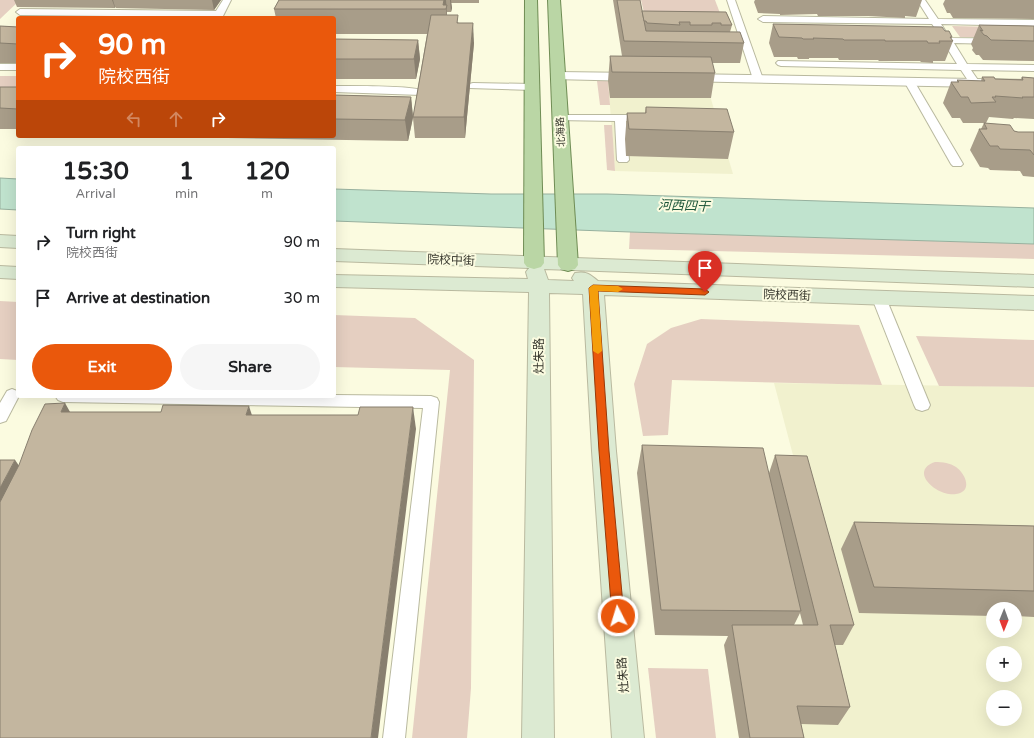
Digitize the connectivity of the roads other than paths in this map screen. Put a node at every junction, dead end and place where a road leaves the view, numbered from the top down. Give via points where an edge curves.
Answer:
1 (227, 0) edge
2 (531, 0) edge
3 (554, 0) edge
4 (731, 0) edge
5 (921, 0) edge
6 (20, 12) dead end
7 (219, 16) edge
8 (763, 19) dead end
9 (935, 22) junction
10 (1034, 23) edge
11 (924, 40) edge
12 (948, 40) junction
13 (1034, 42) edge
14 (532, 51) junction
15 (557, 52) junction
16 (781, 63) dead end
17 (0, 67) edge
18 (16, 67) edge
19 (965, 67) junction
20 (1034, 68) edge
21 (558, 76) junction
22 (650, 77) edge
23 (672, 78) edge
24 (758, 78) junction
25 (909, 81) junction
26 (976, 83) junction
27 (1034, 84) edge
28 (336, 89) edge
29 (422, 89) edge
30 (473, 89) dead end
31 (532, 90) junction
32 (560, 118) junction
33 (620, 118) junction
34 (659, 118) edge
35 (622, 160) dead end
36 (957, 164) dead end
37 (0, 241) edge
38 (16, 242) edge
39 (336, 255) edge
40 (568, 265) junction
41 (0, 272) edge
42 (16, 273) edge
43 (537, 275) junction
44 (336, 281) edge
45 (1034, 281) edge
46 (593, 288) junction
47 (880, 298) junction
48 (1034, 303) edge
49 (10, 395) edge
50 (186, 398) edge
51 (922, 405) dead end
52 (0, 417) edge
53 (394, 738) edge
54 (538, 738) edge
55 (628, 738) edge

1 - 7 lane
2 - 14 main road
3 - 15 main road, 北海路
4 - 24 lane via 742,44
5 - 9 lane
6 - 7 lane
8 - 9 lane
9 - 10 lane
9 - 12 lane
11 - 12 lane
12 - 13 lane
12 - 19 lane
14 - 15 main road
14 - 31 main road
15 - 21 main road, 北海路
16 - 19 lane
17 - 18 lane
19 - 20 lane
19 - 26 lane
21 - 22 street
21 - 32 main road, 北海路
23 - 24 street
24 - 25 street
25 - 26 street
25 - 36 lane
26 - 27 street
28 - 29 lane
30 - 31 lane
31 - 43 main road
32 - 33 lane
32 - 40 main road, 北海路
33 - 34 lane
33 - 35 lane
37 - 38 main road
39 - 43 main road, 院校中街
40 - 43 main road, 院校中街
40 - 45 main road, 院校西街
40 - 46 main road
41 - 42 main road
43 - 44 main road, 院校中街
43 - 46 main road, 院校西街
43 - 54 main road, 灶朱路
46 - 47 main road, 院校西街
46 - 55 main road, 灶朱路
47 - 48 main road, 院校西街
47 - 51 lane
49 - 52 lane
50 - 53 lane via 431,402

